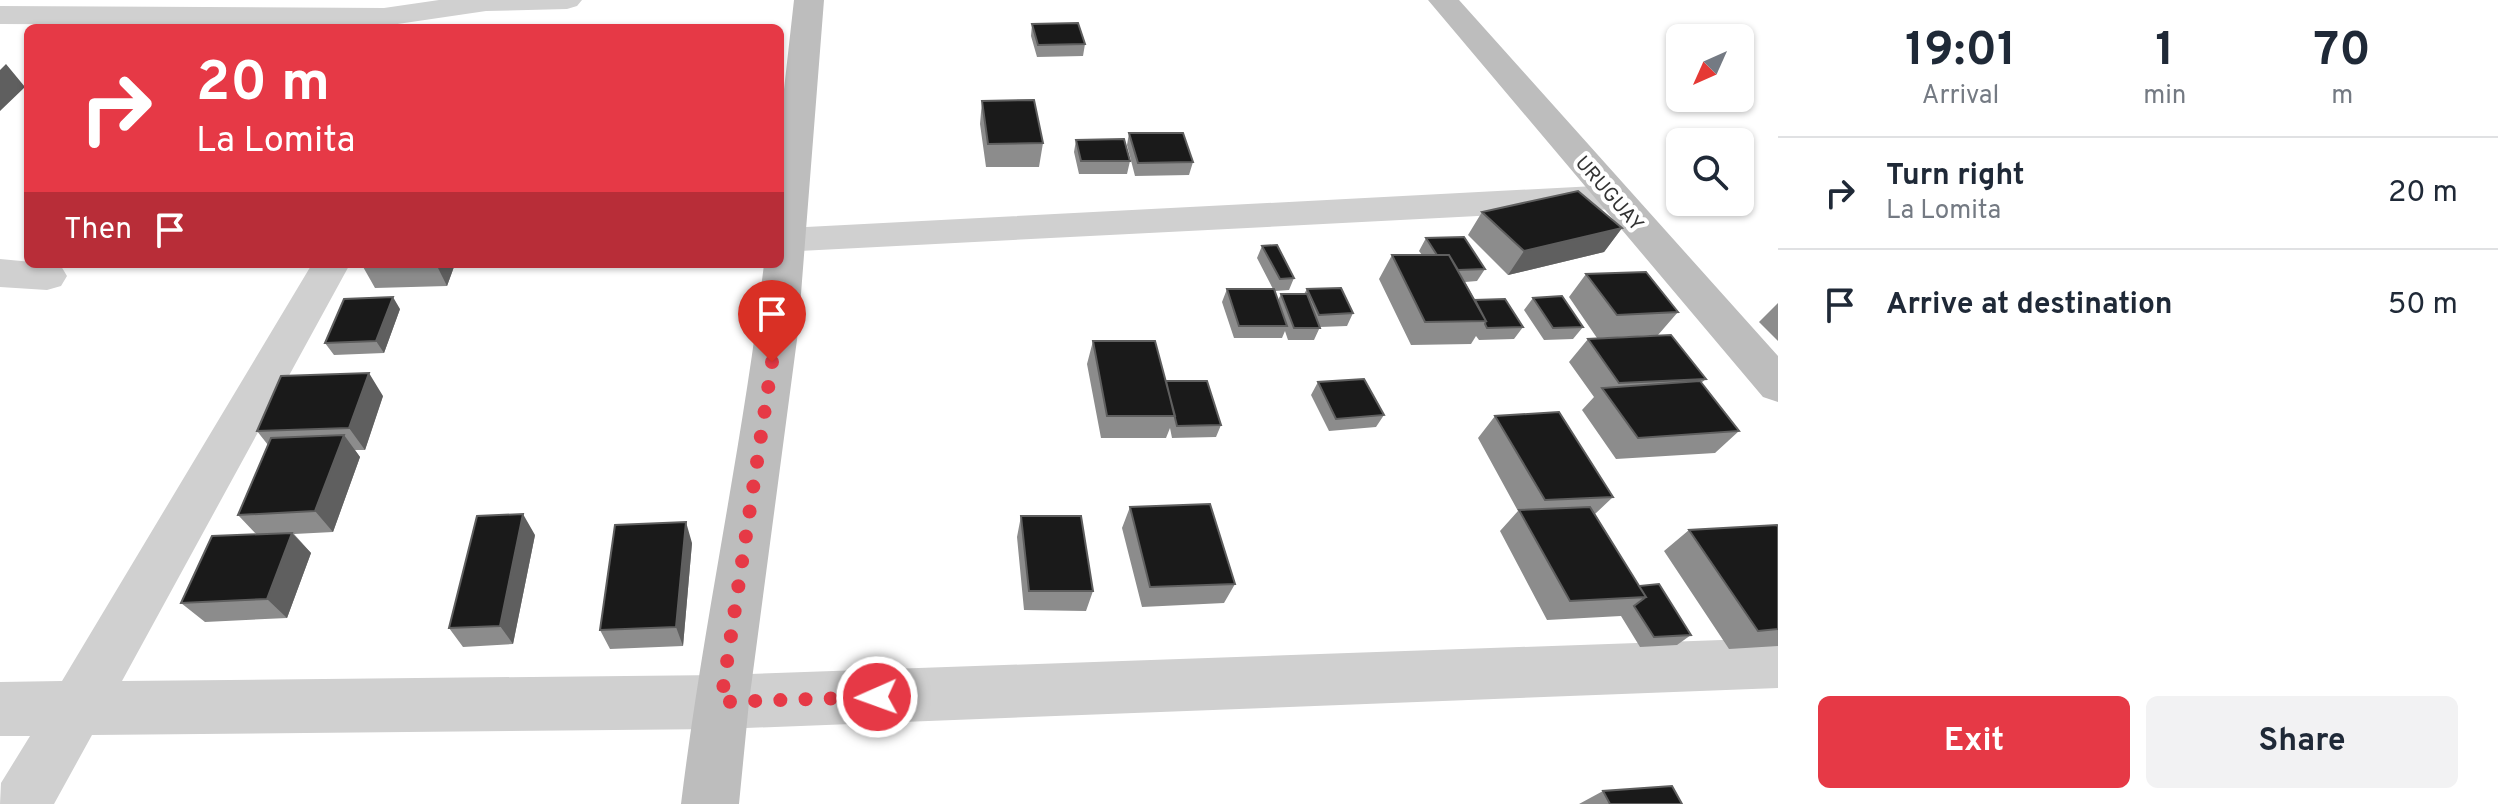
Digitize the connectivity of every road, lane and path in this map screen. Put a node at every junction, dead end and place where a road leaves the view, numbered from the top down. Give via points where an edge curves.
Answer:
1 (10, 0) edge
2 (567, 0) edge
3 (809, 0) edge
4 (1443, 0) edge
5 (486, 1) edge
6 (0, 8) edge
7 (0, 15) edge
8 (472, 24) edge
9 (1614, 197) junction
10 (787, 241) junction
11 (329, 268) edge
12 (0, 273) edge
13 (47, 276) dead end
14 (1778, 385) edge
15 (1778, 663) edge
16 (721, 702) junction
17 (0, 709) edge
18 (75, 710) junction
19 (22, 804) edge
20 (710, 804) edge

1 - 6 street
2 - 5 street
3 - 10 street
4 - 9 street, URUGUAY
5 - 7 street via 384,17
5 - 8 street
9 - 10 street
9 - 14 street, URUGUAY
10 - 16 street
11 - 18 street
12 - 13 street
15 - 16 street
16 - 18 street
16 - 20 street
17 - 18 street
18 - 19 street

